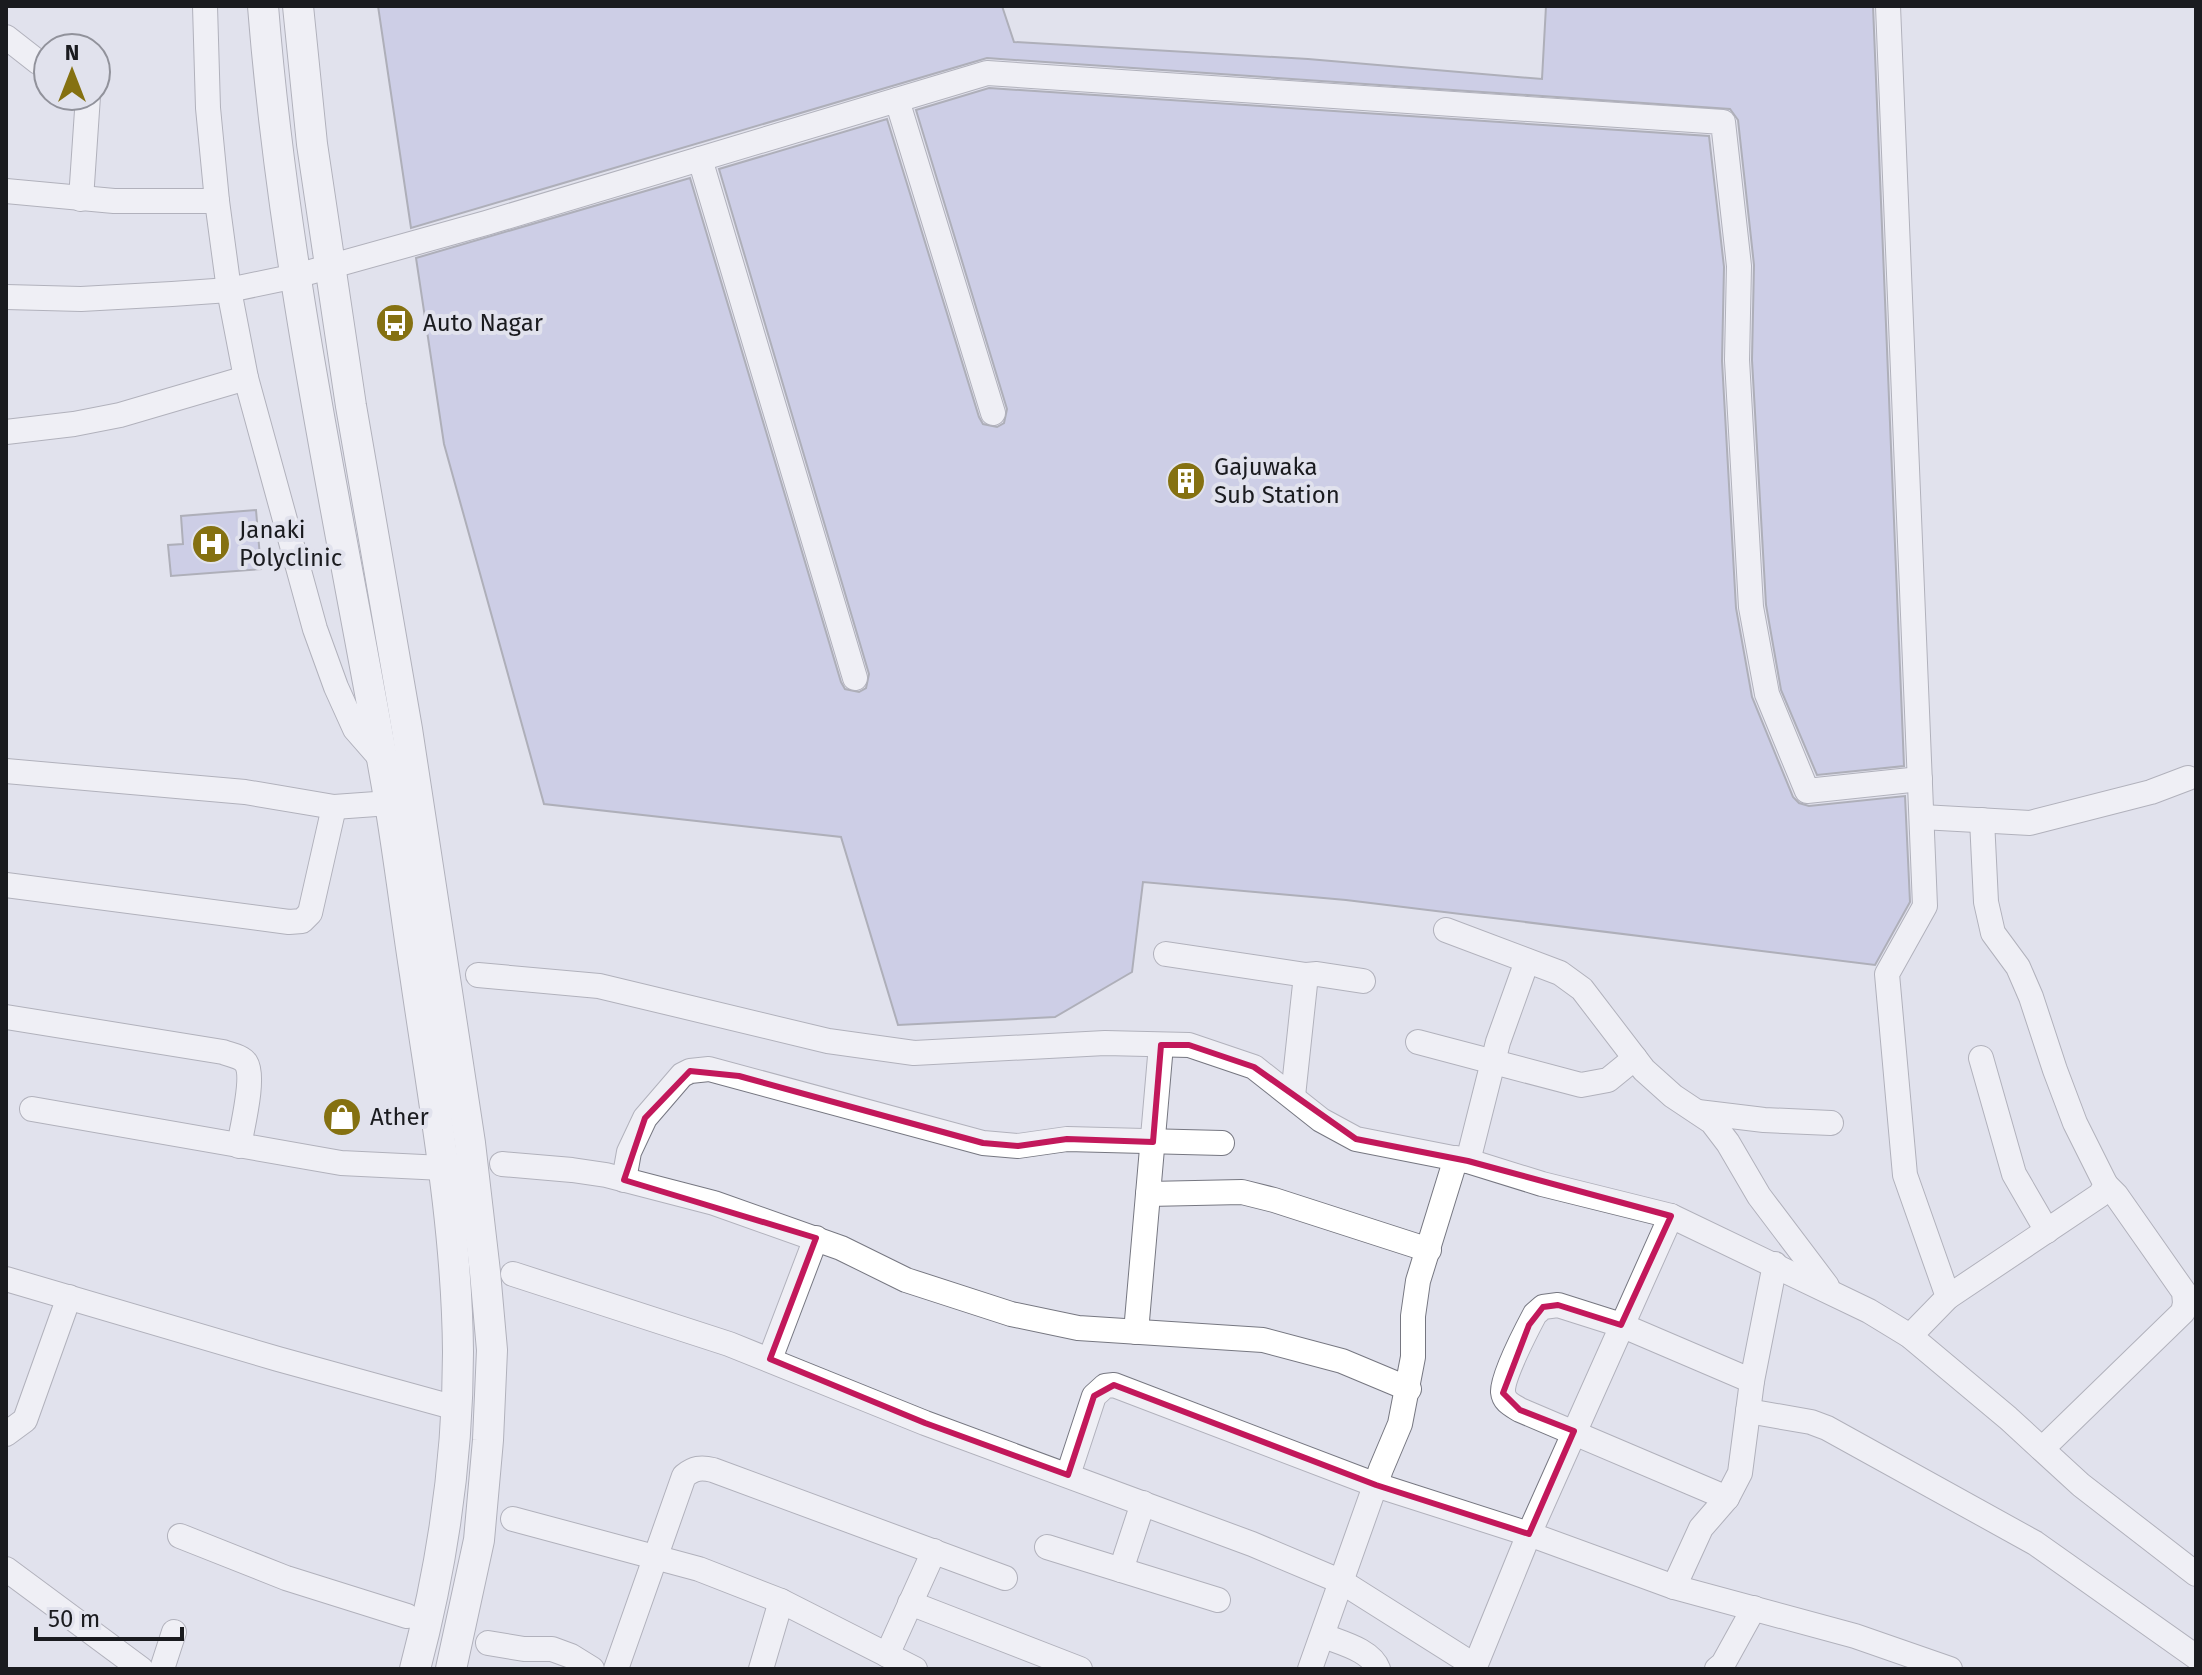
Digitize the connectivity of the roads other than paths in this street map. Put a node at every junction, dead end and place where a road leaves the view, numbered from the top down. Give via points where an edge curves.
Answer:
1 (205, 6) edge
2 (263, 6) edge
3 (298, 6) edge
4 (1888, 6) edge
5 (6, 37) edge
6 (32, 57) edge
7 (897, 100) junction
8 (87, 112) edge
9 (700, 159) junction
10 (6, 191) edge
11 (81, 199) junction
12 (217, 201) junction
13 (330, 267) junction
14 (296, 276) junction
15 (229, 290) junction
16 (6, 297) edge
17 (246, 378) junction
18 (993, 413) dead end
19 (6, 432) edge
20 (855, 678) dead end
21 (382, 760) junction
22 (6, 771) edge
23 (2188, 778) dead end
24 (1920, 779) junction
25 (390, 803) junction
26 (334, 807) junction
27 (1922, 817) junction
28 (1982, 820) junction
29 (6, 885) edge
30 (1446, 930) dead end
31 (1166, 954) dead end
32 (1527, 961) junction
33 (478, 975) dead end
34 (1306, 975) junction
35 (1363, 981) dead end
36 (6, 1017) edge
37 (1418, 1042) dead end
38 (1161, 1045) junction
39 (1635, 1058) junction
40 (1981, 1058) dead end
41 (1493, 1061) junction
42 (1293, 1096) junction
43 (32, 1109) dead end
44 (1698, 1112) junction
45 (1831, 1123) dead end
46 (1153, 1142) junction
47 (1222, 1143) dead end
48 (239, 1146) junction
49 (1462, 1159) junction
50 (502, 1164) dead end
51 (443, 1168) junction
52 (624, 1180) junction
53 (2106, 1185) junction
54 (1148, 1194) junction
55 (1671, 1216) junction
56 (2047, 1231) junction
57 (816, 1238) junction
58 (1429, 1250) junction
59 (1775, 1264) junction
60 (513, 1274) dead end
61 (6, 1279) edge
62 (1831, 1292) junction
63 (69, 1297) junction
64 (1948, 1297) junction
65 (1621, 1325) junction
66 (1136, 1332) junction
67 (1910, 1336) junction
68 (770, 1359) junction
69 (1752, 1381) junction
70 (1409, 1389) junction
71 (456, 1408) junction
72 (1748, 1411) junction
73 (1574, 1431) junction
74 (6, 1434) edge
75 (2042, 1449) junction
76 (1068, 1475) junction
77 (1376, 1485) junction
78 (1727, 1498) junction
79 (1143, 1503) junction
80 (513, 1519) dead end
81 (1529, 1534) junction
82 (180, 1536) dead end
83 (1047, 1547) dead end
84 (934, 1551) junction
85 (655, 1558) junction
86 (2192, 1564) edge
87 (6, 1569) edge
88 (1121, 1570) junction
89 (1005, 1578) dead end
90 (1342, 1582) junction
91 (1674, 1587) junction
92 (1218, 1600) dead end
93 (781, 1601) junction
94 (910, 1603) junction
95 (1754, 1608) junction
96 (407, 1616) dead end
97 (174, 1632) dead end
98 (1324, 1636) junction
99 (488, 1643) dead end
100 (2196, 1657) edge
101 (1044, 1662) edge
102 (901, 1664) edge
103 (1474, 1667) edge
104 (1724, 1667) edge
105 (141, 1669) edge
106 (162, 1669) edge
107 (415, 1669) edge
108 (451, 1669) edge
109 (592, 1669) edge
110 (616, 1669) edge
111 (761, 1669) edge
112 (1080, 1669) edge
113 (1310, 1669) edge
114 (1378, 1669) edge
115 (1950, 1669) edge

1 - 12 street
2 - 14 main road
3 - 13 main road
4 - 24 street
5 - 6 street
7 - 9 street
7 - 18 street
7 - 24 street via 987,73 1723,122 1739,266 1737,360 1751,607 1767,694 1807,791
8 - 11 street
9 - 13 street
9 - 20 street
10 - 11 street
11 - 12 street
12 - 15 street
13 - 14 street
13 - 108 main road via 470,1143 492,1350 479,1540
14 - 15 street
14 - 21 main road
15 - 16 street via 81,299
15 - 17 street
17 - 19 street via 120,415
17 - 21 street via 336,687 355,729
21 - 25 main road
22 - 26 street via 245,792
23 - 28 street via 2030,823
24 - 27 street
25 - 26 street
25 - 51 main road
26 - 29 street via 313,906 302,921
27 - 28 street
27 - 64 street via 1925,906 1887,974 1905,1175
28 - 53 street via 1993,933 2018,967 2075,1123
30 - 32 street
31 - 34 street
32 - 39 street via 1560,973 1582,989
32 - 41 street
33 - 38 street via 599,986 828,1041 914,1053
34 - 35 street
34 - 42 street
36 - 48 street via 243,1059 249,1085
37 - 41 street
38 - 42 street via 1189,1045 1254,1067
38 - 46 street
39 - 41 street via 1608,1080 1590,1085
39 - 44 street via 1673,1096
40 - 56 street via 2014,1174
41 - 49 street
42 - 49 street via 1321,1120 1356,1139
43 - 48 street
44 - 45 street
44 - 62 street via 1728,1143 1759,1196
46 - 47 street
46 - 52 street via 983,1143 709,1069 682,1075 645,1118 629,1152
46 - 54 street
48 - 51 street via 341,1163
49 - 55 street
49 - 58 street
50 - 52 street
51 - 71 main road via 454,1260
52 - 57 street via 714,1203
53 - 56 street via 2100,1195
53 - 75 street via 2184,1292 2183,1312
54 - 58 street via 1242,1192
54 - 66 street
55 - 59 street
55 - 65 street
56 - 64 street
57 - 66 street via 906,1280 1011,1314 1078,1328
57 - 68 street
58 - 70 street via 1418,1281
59 - 62 street
59 - 69 street
60 - 68 street
61 - 63 street
62 - 67 street
63 - 71 street
63 - 74 street via 25,1420
64 - 67 street
65 - 69 street
65 - 73 street
65 - 73 street via 1558,1305 1543,1307 1529,1325 1505,1380 1507,1403
66 - 70 street via 1263,1340 1342,1361
67 - 75 street
68 - 76 street
69 - 72 street
70 - 77 street
71 - 107 main road via 447,1509
72 - 78 street via 1740,1473
72 - 100 street via 1811,1422 1855,1444 2035,1543
73 - 78 street
73 - 81 street
75 - 86 street via 2081,1485
76 - 77 street via 1094,1396 1114,1385
76 - 79 street
77 - 81 street
77 - 90 street
78 - 91 street via 1701,1528
79 - 88 street
79 - 90 street
80 - 85 street
81 - 91 street
81 - 103 street
82 - 96 street via 286,1578
83 - 88 street
84 - 85 street via 703,1467 684,1476
84 - 89 street
84 - 94 street
85 - 93 street
85 - 110 street
87 - 105 street
88 - 92 street
90 - 98 street
90 - 103 street
91 - 95 street
93 - 102 street
93 - 111 street
94 - 101 street
94 - 102 street
95 - 104 street
95 - 115 street
97 - 106 street
98 - 113 street
98 - 114 street via 1366,1655
99 - 109 street via 552,1649
101 - 112 street

